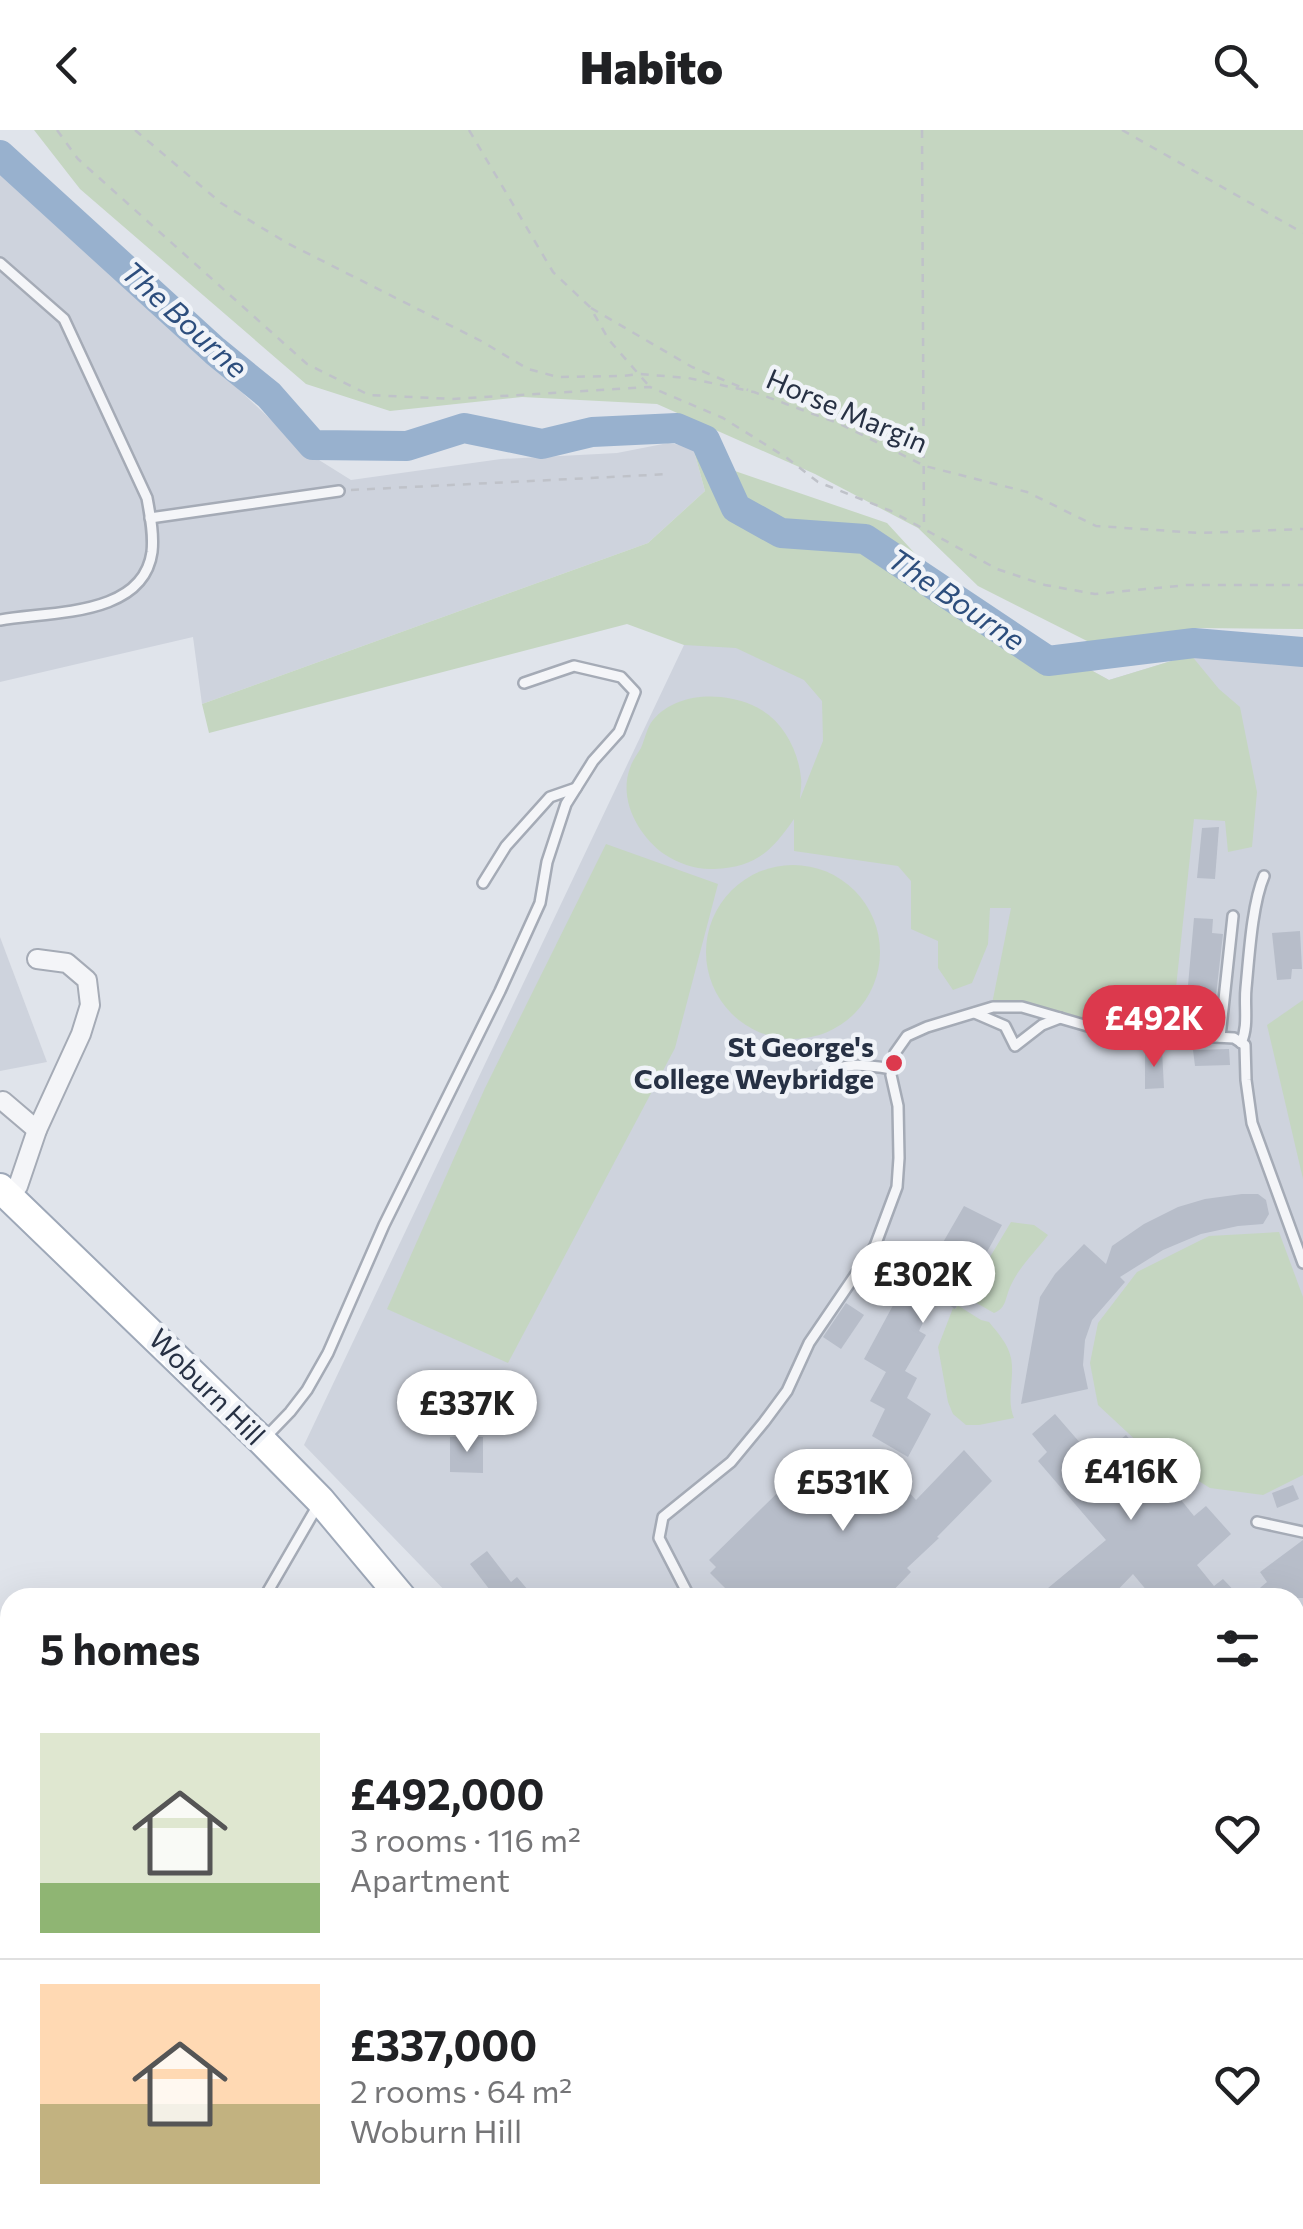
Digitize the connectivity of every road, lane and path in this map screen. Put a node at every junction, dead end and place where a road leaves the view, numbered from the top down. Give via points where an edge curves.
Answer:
1 (58, 130) edge
2 (136, 130) edge
3 (470, 130) edge
4 (922, 130) edge
5 (1122, 130) edge
6 (1303, 233) edge
7 (0, 263) edge
8 (590, 307) junction
9 (640, 374) junction
10 (650, 387) junction
11 (754, 392) junction
12 (925, 466) junction
13 (670, 474) dead end
14 (339, 491) joint
15 (150, 518) junction
16 (1303, 529) edge
17 (924, 531) junction
18 (1303, 585) edge
19 (0, 620) edge
20 (524, 683) dead end
21 (576, 788) junction
22 (1264, 876) dead end
23 (484, 883) dead end
24 (1233, 916) dead end
25 (36, 959) dead end
26 (974, 1012) junction
27 (1063, 1018) junction
28 (1220, 1037) junction
29 (1241, 1043) junction
30 (892, 1068) junction
31 (818, 1076) dead end
32 (3, 1100) dead end
33 (36, 1130) junction
34 (5, 1192) edge
35 (1303, 1263) edge
36 (262, 1441) junction
37 (320, 1500) junction
38 (1257, 1522) dead end
39 (1303, 1532) edge
40 (270, 1588) edge
41 (394, 1588) edge
42 (685, 1588) edge

1 - 10 path via 78,159 307,364 369,395 453,399
2 - 9 path, Horse Margin via 221,202 287,244 528,369 558,377
3 - 8 path via 553,272
4 - 12 path
5 - 6 path
7 - 15 lane via 64,319 147,498
8 - 9 path
8 - 11 path via 692,368
9 - 10 path
9 - 11 path, Horse Margin
10 - 17 path via 723,418 818,482
11 - 12 path, Horse Margin
12 - 16 path, Horse Margin via 1027,492 1096,526 1200,533
12 - 17 path
13 - 14 path
14 - 15 lane
15 - 19 lane via 152,555 132,588 77,612
17 - 18 path via 997,568 1095,594 1188,584
20 - 21 lane via 574,666 621,677 635,692 619,732
21 - 23 lane via 550,797 506,846
21 - 36 lane via 547,862 540,904 328,1353 307,1390
22 - 29 lane
24 - 28 lane
25 - 33 street via 68,964 87,980 90,1005
26 - 27 lane via 1022,1007
26 - 27 lane via 1004,1026 1015,1046 1042,1024
26 - 30 lane via 907,1036
27 - 28 lane via 1119,1032
28 - 29 lane
29 - 35 lane via 1252,1123
30 - 31 lane via 839,1066
30 - 42 lane via 900,1158 897,1187 875,1246 764,1422 731,1462 663,1517 660,1538
32 - 33 street
33 - 34 street via 18,1186
34 - 36 main road, Woburn Hill
36 - 37 main road, Woburn Hill
37 - 40 lane
37 - 41 main road, Woburn Hill
38 - 39 lane

